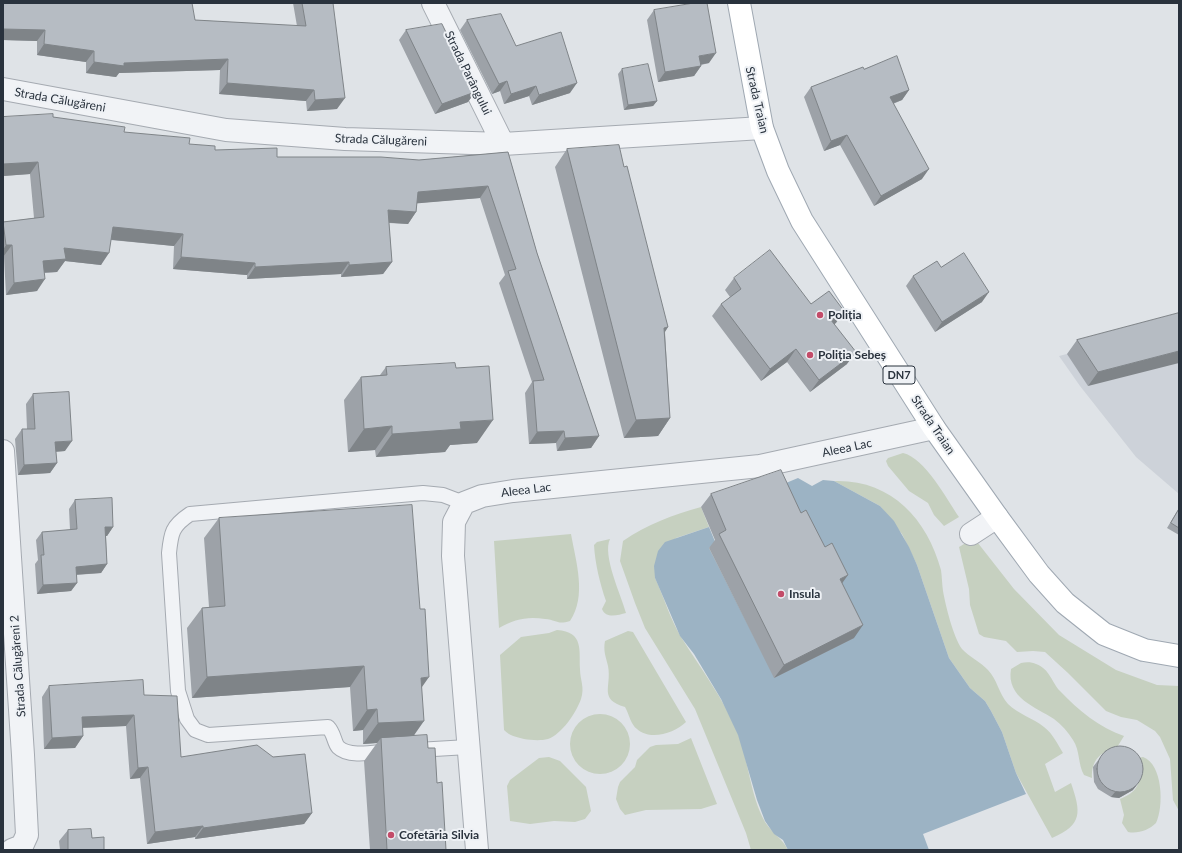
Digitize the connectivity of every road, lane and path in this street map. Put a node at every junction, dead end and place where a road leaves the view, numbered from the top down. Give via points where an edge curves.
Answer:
1 (434, 3) edge
2 (739, 3) edge
3 (3, 89) edge
4 (762, 128) junction
5 (503, 144) junction
6 (934, 428) junction
7 (3, 451) edge
8 (464, 502) junction
9 (996, 517) junction
10 (971, 534) dead end
11 (1179, 656) edge
12 (468, 748) junction
13 (12, 850) edge
14 (477, 850) edge

1 - 5 street, Strada Parângului
2 - 4 main road, Strada Traian / DN7
3 - 5 street, Strada Călugăreni via 226,130 345,139
4 - 5 street, Strada Călugăreni
4 - 6 main road, Strada Traian / DN7 via 778,171 802,221
6 - 8 street, Aleea Lac via 760,466 513,491
6 - 9 main road, Strada Traian / DN7
7 - 13 street, Strada Călugăreni 2 via 26,835 22,846
8 - 12 street via 454,522 453,556
8 - 12 lane via 443,495 422,493 190,514 178,522 171,535 169,553 178,691 187,719 195,730 208,735 328,727 334,733 338,746 352,753
9 - 10 street
9 - 11 main road, Strada Traian / DN7 via 1039,574 1065,602 1104,634 1144,650
12 - 14 street

